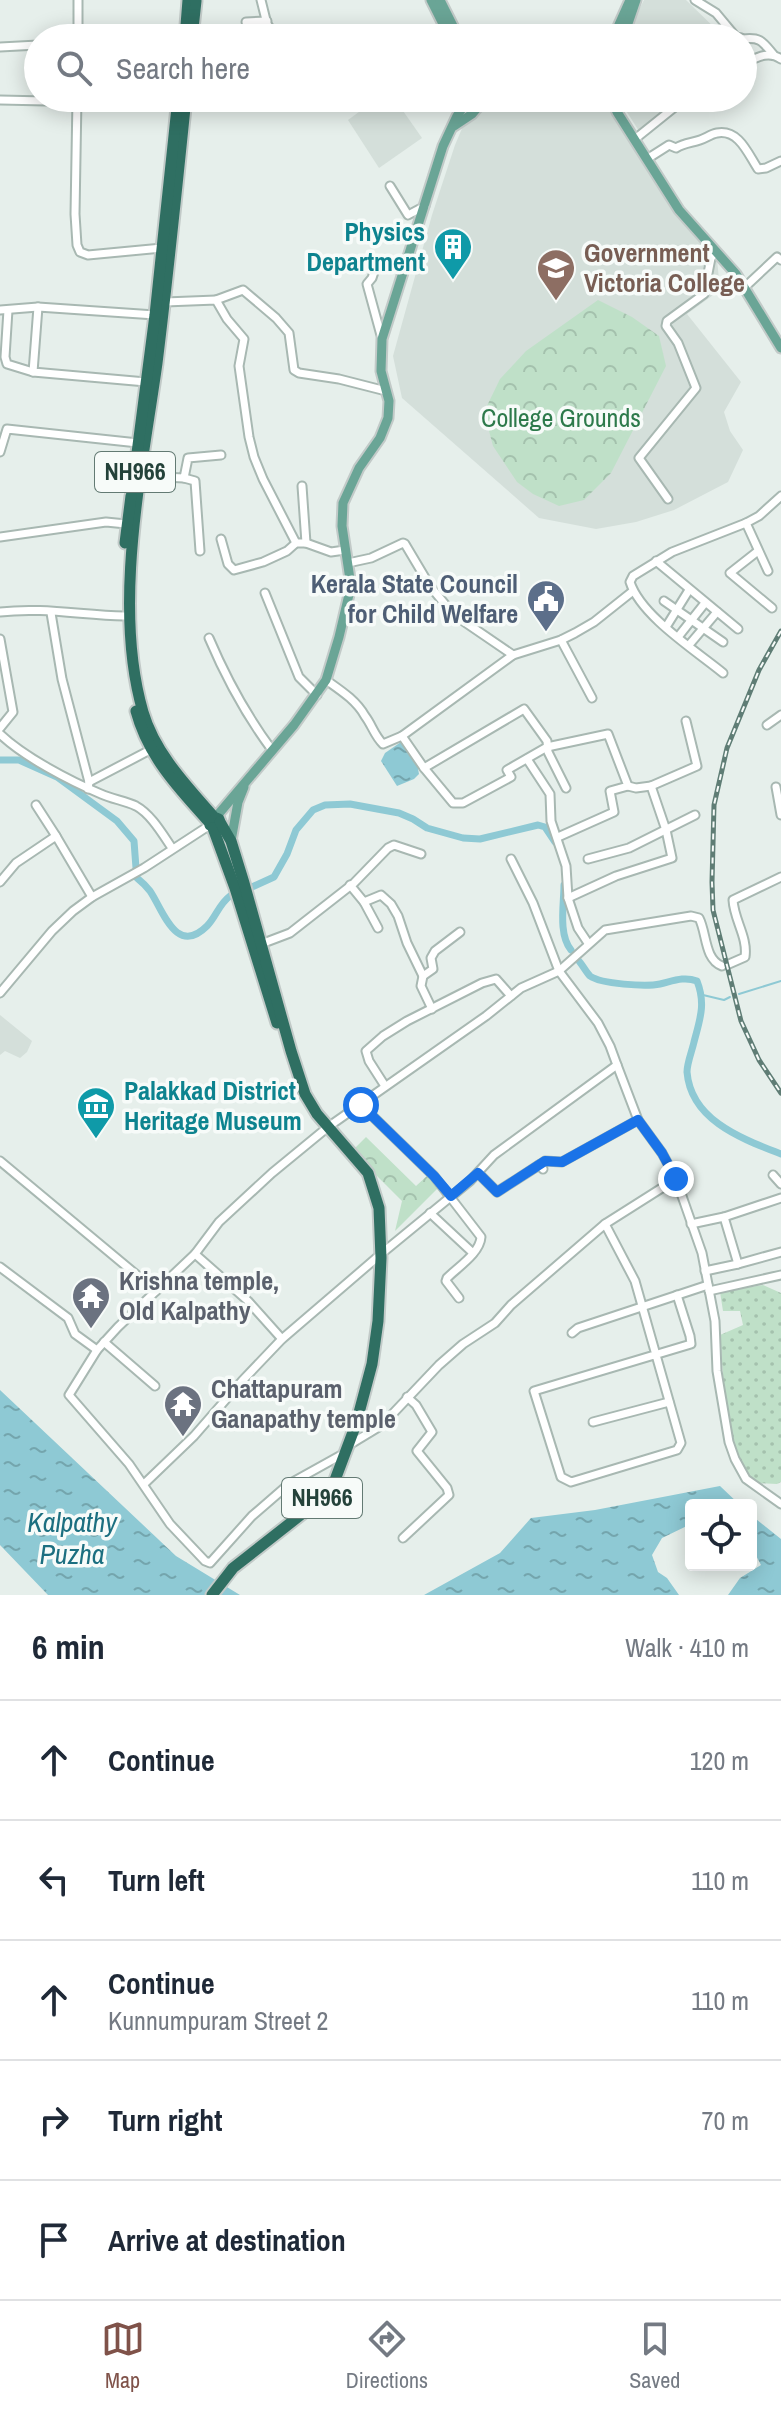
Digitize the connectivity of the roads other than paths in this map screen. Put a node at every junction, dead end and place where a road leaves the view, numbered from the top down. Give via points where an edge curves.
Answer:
1 (78, 0) edge
2 (188, 0) edge
3 (196, 0) edge
4 (261, 0) edge
5 (431, 0) edge
6 (440, 0) edge
7 (630, 0) edge
8 (636, 0) edge
9 (695, 0) edge
10 (267, 21) junction
11 (246, 22) dead end
12 (78, 24) edge
13 (186, 24) edge
14 (193, 24) edge
15 (269, 24) edge
16 (443, 24) edge
17 (452, 24) edge
18 (619, 24) edge
19 (628, 24) edge
20 (725, 24) edge
21 (757, 38) edge
22 (24, 46) edge
23 (0, 47) edge
24 (773, 54) junction
25 (757, 59) edge
26 (781, 59) edge
27 (0, 100) edge
28 (24, 101) edge
29 (77, 112) edge
30 (177, 112) edge
31 (185, 112) edge
32 (461, 112) edge
33 (474, 112) edge
34 (617, 112) edge
35 (669, 112) edge
36 (451, 128) junction
37 (635, 139) junction
38 (647, 159) junction
39 (781, 161) edge
40 (390, 186) dead end
41 (425, 206) junction
42 (162, 248) junction
43 (716, 252) junction
44 (781, 260) edge
45 (377, 263) dead end
46 (745, 287) junction
47 (216, 300) junction
48 (165, 302) junction
49 (38, 307) junction
50 (4, 310) edge
51 (155, 315) junction
52 (382, 339) junction
53 (781, 347) edge
54 (33, 372) junction
55 (146, 382) junction
56 (386, 391) junction
57 (138, 443) junction
58 (0, 452) edge
59 (221, 455) dead end
60 (142, 476) junction
61 (184, 478) junction
62 (302, 486) dead end
63 (781, 496) edge
64 (668, 499) dead end
65 (746, 523) junction
66 (126, 524) junction
67 (0, 537) edge
68 (221, 539) dead end
69 (296, 543) junction
70 (306, 543) junction
71 (345, 550) junction
72 (200, 551) dead end
73 (758, 551) junction
74 (656, 561) junction
75 (348, 563) junction
76 (768, 571) dead end
77 (689, 590) junction
78 (633, 591) junction
79 (265, 593) dead end
80 (664, 601) dead end
81 (705, 603) junction
82 (772, 608) dead end
83 (677, 609) junction
84 (0, 612) edge
85 (717, 612) junction
86 (51, 613) junction
87 (124, 616) junction
88 (691, 620) junction
89 (666, 627) junction
90 (703, 628) junction
91 (738, 629) dead end
92 (678, 637) junction
93 (209, 638) dead end
94 (0, 639) edge
95 (561, 640) junction
96 (723, 642) dead end
97 (689, 645) junction
98 (513, 655) junction
99 (2, 662) edge
100 (723, 673) dead end
101 (326, 680) junction
102 (317, 695) junction
103 (592, 698) dead end
104 (781, 715) edge
105 (686, 721) dead end
106 (767, 725) dead end
107 (0, 731) edge
108 (402, 736) junction
109 (547, 747) junction
110 (150, 750) junction
111 (272, 750) junction
112 (527, 759) junction
113 (424, 768) junction
114 (249, 777) junction
115 (89, 785) junction
116 (628, 786) junction
117 (651, 786) junction
118 (776, 787) dead end
119 (566, 788) dead end
120 (36, 805) dead end
121 (695, 815) dead end
122 (781, 815) edge
123 (214, 822) junction
124 (666, 830) junction
125 (56, 836) junction
126 (558, 837) junction
127 (231, 841) junction
128 (172, 848) junction
129 (421, 854) dead end
130 (511, 859) dead end
131 (588, 859) dead end
132 (781, 877) edge
133 (0, 882) edge
134 (350, 885) junction
135 (92, 897) junction
136 (568, 898) junction
137 (364, 902) junction
138 (378, 928) dead end
139 (460, 932) dead end
140 (588, 943) junction
141 (261, 944) junction
142 (559, 971) junction
143 (423, 976) junction
144 (0, 993) edge
145 (511, 996) junction
146 (432, 1009) junction
147 (617, 1065) junction
148 (385, 1086) junction
149 (361, 1105) junction
150 (638, 1120) junction
151 (326, 1128) junction
152 (0, 1161) edge
153 (478, 1173) junction
154 (773, 1175) dead end
155 (676, 1179) junction
156 (781, 1184) edge
157 (451, 1196) junction
158 (781, 1198) edge
159 (430, 1213) junction
160 (724, 1217) junction
161 (605, 1224) junction
162 (691, 1224) junction
163 (781, 1252) edge
164 (473, 1253) junction
165 (195, 1254) junction
166 (381, 1254) junction
167 (738, 1264) junction
168 (0, 1267) edge
169 (705, 1271) junction
170 (781, 1275) edge
171 (709, 1288) junction
172 (156, 1291) junction
173 (677, 1295) junction
174 (459, 1298) dead end
175 (641, 1306) junction
176 (572, 1333) dead end
177 (282, 1339) junction
178 (104, 1342) junction
179 (97, 1350) junction
180 (655, 1353) junction
181 (155, 1386) dead end
182 (407, 1397) junction
183 (669, 1402) junction
184 (593, 1422) dead end
185 (346, 1450) junction
186 (144, 1484) junction
187 (781, 1504) edge
188 (403, 1538) dead end
189 (212, 1595) edge

1 - 12 street
2 - 13 highway
3 - 14 highway
4 - 10 street
5 - 16 main road
6 - 17 main road
7 - 18 main road
8 - 19 main road
9 - 20 street
10 - 11 street
10 - 15 street
21 - 24 street
22 - 23 street
24 - 25 street
24 - 26 street
27 - 28 street
29 - 42 street via 75,214 80,252
30 - 42 highway, NH966
31 - 48 highway, NH966
32 - 36 main road
33 - 36 main road
34 - 37 main road
35 - 37 street
36 - 41 main road
37 - 38 main road
38 - 39 street via 669,145 676,148 724,133 743,145 758,169
38 - 43 main road via 679,210
40 - 41 street via 408,215
41 - 52 main road
42 - 51 highway, NH966
43 - 46 main road
43 - 64 street via 704,294 666,326 696,388 639,458
44 - 46 street via 777,257
45 - 52 street via 367,284
46 - 53 main road
47 - 48 street
47 - 56 street via 243,290 276,318 289,333 294,370 299,373
47 - 69 street via 244,339 239,366 254,457
48 - 60 highway, NH966
49 - 50 street
49 - 51 street
49 - 54 street
50 - 54 street via 7,364
51 - 55 highway, NH966
52 - 56 main road
54 - 55 street
55 - 57 highway, NH966
56 - 71 main road via 388,418 343,503
57 - 58 street via 7,429
57 - 66 highway, NH966
59 - 61 street via 188,458
60 - 61 street
60 - 123 highway, NH966 via 131,551 136,679 158,746
61 - 72 street via 195,481
62 - 70 street
63 - 65 street
65 - 73 street
65 - 74 street
66 - 67 street via 106,522
66 - 87 highway, NH966
68 - 69 street via 234,570 263,562
69 - 70 street
70 - 71 street via 331,552
71 - 75 main road
73 - 76 street
73 - 82 street via 730,573
74 - 77 street
74 - 78 street via 633,576
75 - 98 street via 405,544 453,614
75 - 101 main road via 351,586
77 - 81 street
77 - 83 street
78 - 89 street
78 - 95 street
79 - 102 street via 299,677
80 - 83 street
81 - 85 street
81 - 88 street
83 - 88 street
83 - 89 street
84 - 86 street
85 - 90 street
85 - 91 street
86 - 87 street
86 - 115 street
87 - 110 highway, NH966 via 134,706
88 - 90 street
88 - 92 street
89 - 92 street
90 - 96 street
90 - 97 street
92 - 97 street
93 - 111 street via 226,678
94 - 99 street
95 - 98 street
95 - 103 street
97 - 100 street
98 - 108 street
99 - 107 street via 13,712
101 - 102 main road
101 - 108 street via 358,706 383,744
102 - 111 main road
104 - 106 street
105 - 117 street via 697,766
107 - 115 street via 29,757
108 - 113 street
109 - 112 street
109 - 113 street via 524,709
109 - 116 street via 608,734
109 - 119 street
110 - 115 street
110 - 123 highway, NH966 via 172,782
111 - 114 main road
112 - 113 street via 507,770 511,777 457,804
112 - 126 street via 550,794
114 - 123 main road
114 - 127 main road
115 - 128 street via 136,806
116 - 117 street
116 - 126 street via 610,791 614,812
117 - 124 street
118 - 122 street
120 - 125 street
121 - 124 street
123 - 127 highway, NH966
123 - 128 street
123 - 151 highway, NH966 via 304,1100
124 - 131 street
124 - 136 street via 672,858
125 - 133 street via 16,863
125 - 135 street
126 - 136 street
127 - 141 highway, NH966
128 - 135 street
129 - 134 street via 394,845
130 - 142 street
132 - 140 street via 733,900 747,946 745,957 726,965 715,963 702,922 691,916 605,930
134 - 137 street
134 - 141 street via 290,933
135 - 144 street via 52,931
136 - 140 street
137 - 138 street
137 - 143 street via 381,895 391,904
139 - 143 street via 435,951 433,969
140 - 142 street
141 - 151 highway, NH966 via 301,1083
142 - 145 street
142 - 147 street via 598,1023
143 - 146 street via 421,986
145 - 146 street via 496,979
145 - 148 street
146 - 148 street via 366,1051
147 - 150 street
147 - 153 street via 494,1155
148 - 149 street
149 - 151 street
149 - 157 street
150 - 153 street via 562,1162 545,1161 497,1192
150 - 155 street
151 - 165 street via 219,1222
151 - 166 highway, NH966 via 368,1173 379,1208
152 - 172 street
153 - 157 street
154 - 156 street
155 - 161 street
155 - 162 street
157 - 159 street
157 - 164 street via 481,1237
158 - 160 street
159 - 164 street
159 - 166 street
160 - 162 street
160 - 167 street
161 - 175 street via 635,1281
161 - 182 street
162 - 169 street
163 - 167 street
164 - 174 street via 446,1281
165 - 172 street
165 - 177 street
166 - 177 street
166 - 185 highway, NH966 via 372,1364
167 - 169 street
168 - 179 street via 68,1318 75,1334
169 - 171 street
170 - 171 street
171 - 173 street
171 - 187 street via 732,1450 746,1479
172 - 178 street
173 - 175 street
173 - 180 street via 691,1344
175 - 176 street
175 - 180 street
177 - 186 street
178 - 179 street
178 - 181 street
179 - 186 street via 69,1395
180 - 183 street
180 - 183 street via 534,1391 561,1477 571,1482 677,1450 681,1443
182 - 185 street via 382,1425
182 - 188 street via 432,1432 417,1451 449,1495
183 - 184 street
185 - 186 street via 289,1484 210,1563 170,1524
185 - 189 highway, NH966 via 326,1495 233,1568

